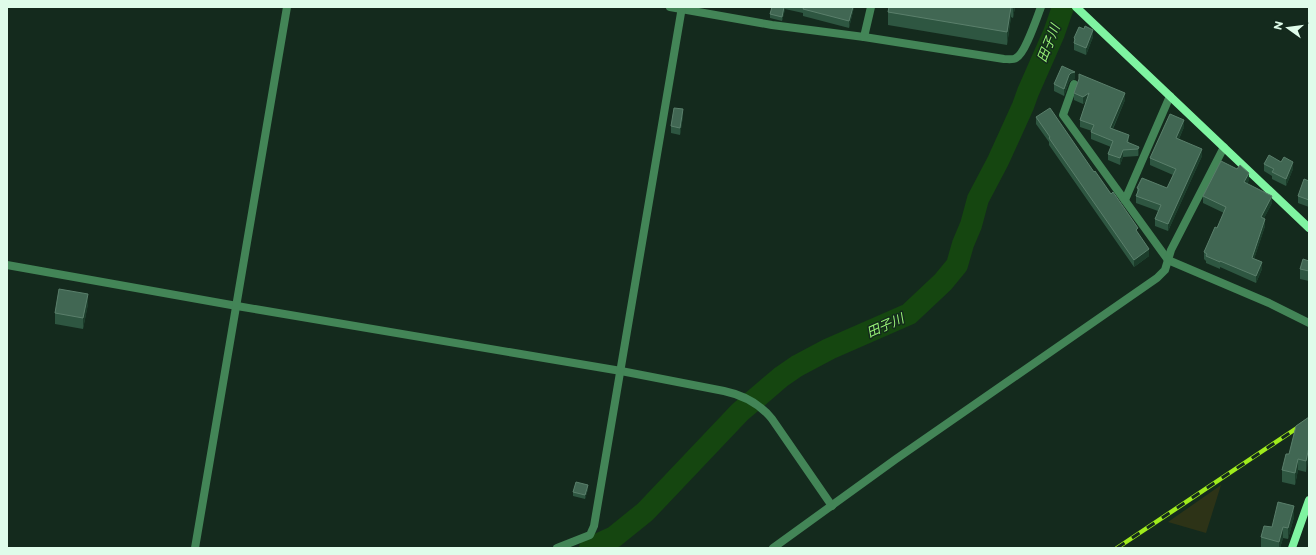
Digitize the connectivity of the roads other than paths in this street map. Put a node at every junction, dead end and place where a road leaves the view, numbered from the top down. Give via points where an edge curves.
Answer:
1 (287, 7) edge
2 (670, 7) edge
3 (872, 7) edge
4 (1041, 7) edge
5 (1076, 7) edge
6 (682, 8) edge
7 (1084, 10) edge
8 (864, 37) junction
9 (1074, 84) dead end
10 (1170, 96) junction
11 (1224, 147) junction
12 (1125, 200) junction
13 (1309, 228) edge
14 (1168, 260) junction
15 (7, 265) edge
16 (237, 306) junction
17 (1309, 323) edge
18 (621, 371) junction
19 (1308, 504) edge
20 (832, 506) junction
21 (196, 548) edge
22 (557, 548) edge
23 (773, 548) edge
24 (1292, 548) edge

1 - 16 street
2 - 6 street
3 - 8 street
4 - 8 street via 1023,50 1016,59
5 - 7 street
6 - 8 street via 772,25
6 - 18 street
7 - 10 street
9 - 12 street via 1063,115
10 - 11 street
10 - 12 street
11 - 13 street
11 - 14 street
12 - 14 street
14 - 17 street
14 - 20 street via 1165,270 1157,278
15 - 16 street
16 - 18 street
16 - 21 street
18 - 20 street via 724,390 742,396 766,411
18 - 22 street via 594,526 590,534
19 - 24 street
20 - 23 street

